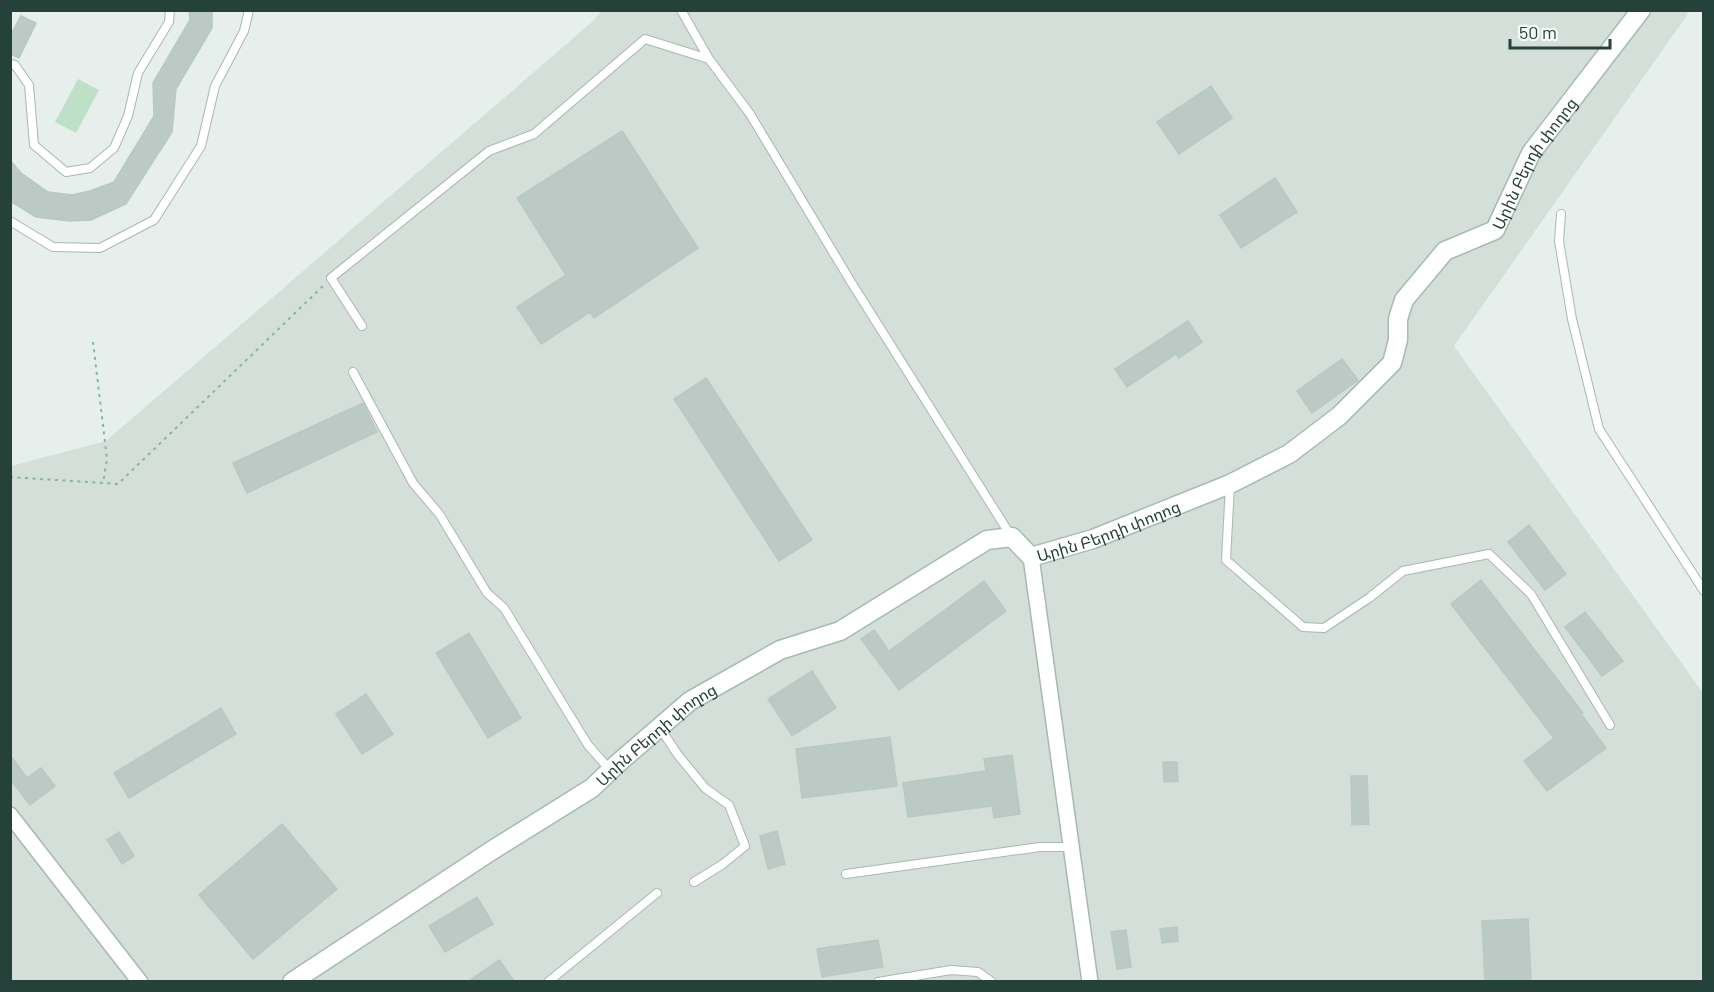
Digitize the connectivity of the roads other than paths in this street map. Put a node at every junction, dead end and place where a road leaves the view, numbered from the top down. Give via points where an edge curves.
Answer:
1 (170, 10) edge
2 (249, 10) edge
3 (681, 10) edge
4 (1641, 10) edge
5 (709, 59) junction
6 (10, 64) edge
7 (1562, 214) dead end
8 (10, 221) edge
9 (362, 327) dead end
10 (353, 372) dead end
11 (1230, 484) junction
12 (1012, 537) junction
13 (1031, 557) junction
14 (1704, 591) edge
15 (1610, 725) dead end
16 (659, 727) junction
17 (610, 770) junction
18 (10, 815) edge
19 (1071, 847) junction
20 (846, 874) dead end
21 (694, 882) dead end
22 (657, 893) dead end
23 (140, 981) edge
24 (292, 981) edge
25 (548, 981) edge
26 (878, 981) edge
27 (992, 981) edge
28 (1090, 981) edge

1 - 6 lane via 169,22 138,73 128,116 114,148 90,168 66,172 34,145 29,85 15,65
2 - 8 lane via 244,31 215,86 201,146 154,220 100,248 53,247
3 - 5 lane
4 - 11 street, Արին Բերդի փողոց via 1531,153 1495,230 1444,251 1404,300 1392,363 1339,416 1289,454
5 - 9 lane via 645,39 534,134 489,151 331,278
5 - 12 lane via 750,114
7 - 14 lane via 1559,241 1572,319 1599,429
10 - 17 lane via 413,483 440,515 488,593 504,608 588,745
11 - 13 street, Արին Բերդի փողոց via 1093,539
11 - 15 lane via 1226,560 1303,627 1324,628 1403,571 1489,554 1531,594
12 - 13 street, Արին Բերդի փողոց
12 - 16 street, Արին Բերդի փողոց via 987,540 840,631 780,650 690,701
13 - 19 street
16 - 17 street, Արին Բերդի փողոց
16 - 21 lane via 705,788 729,805 745,846
17 - 24 street, Արին Բերդի փողոց via 592,788
18 - 23 street
19 - 20 lane via 1040,847
19 - 28 street
22 - 25 lane
26 - 27 lane via 951,970 978,972

